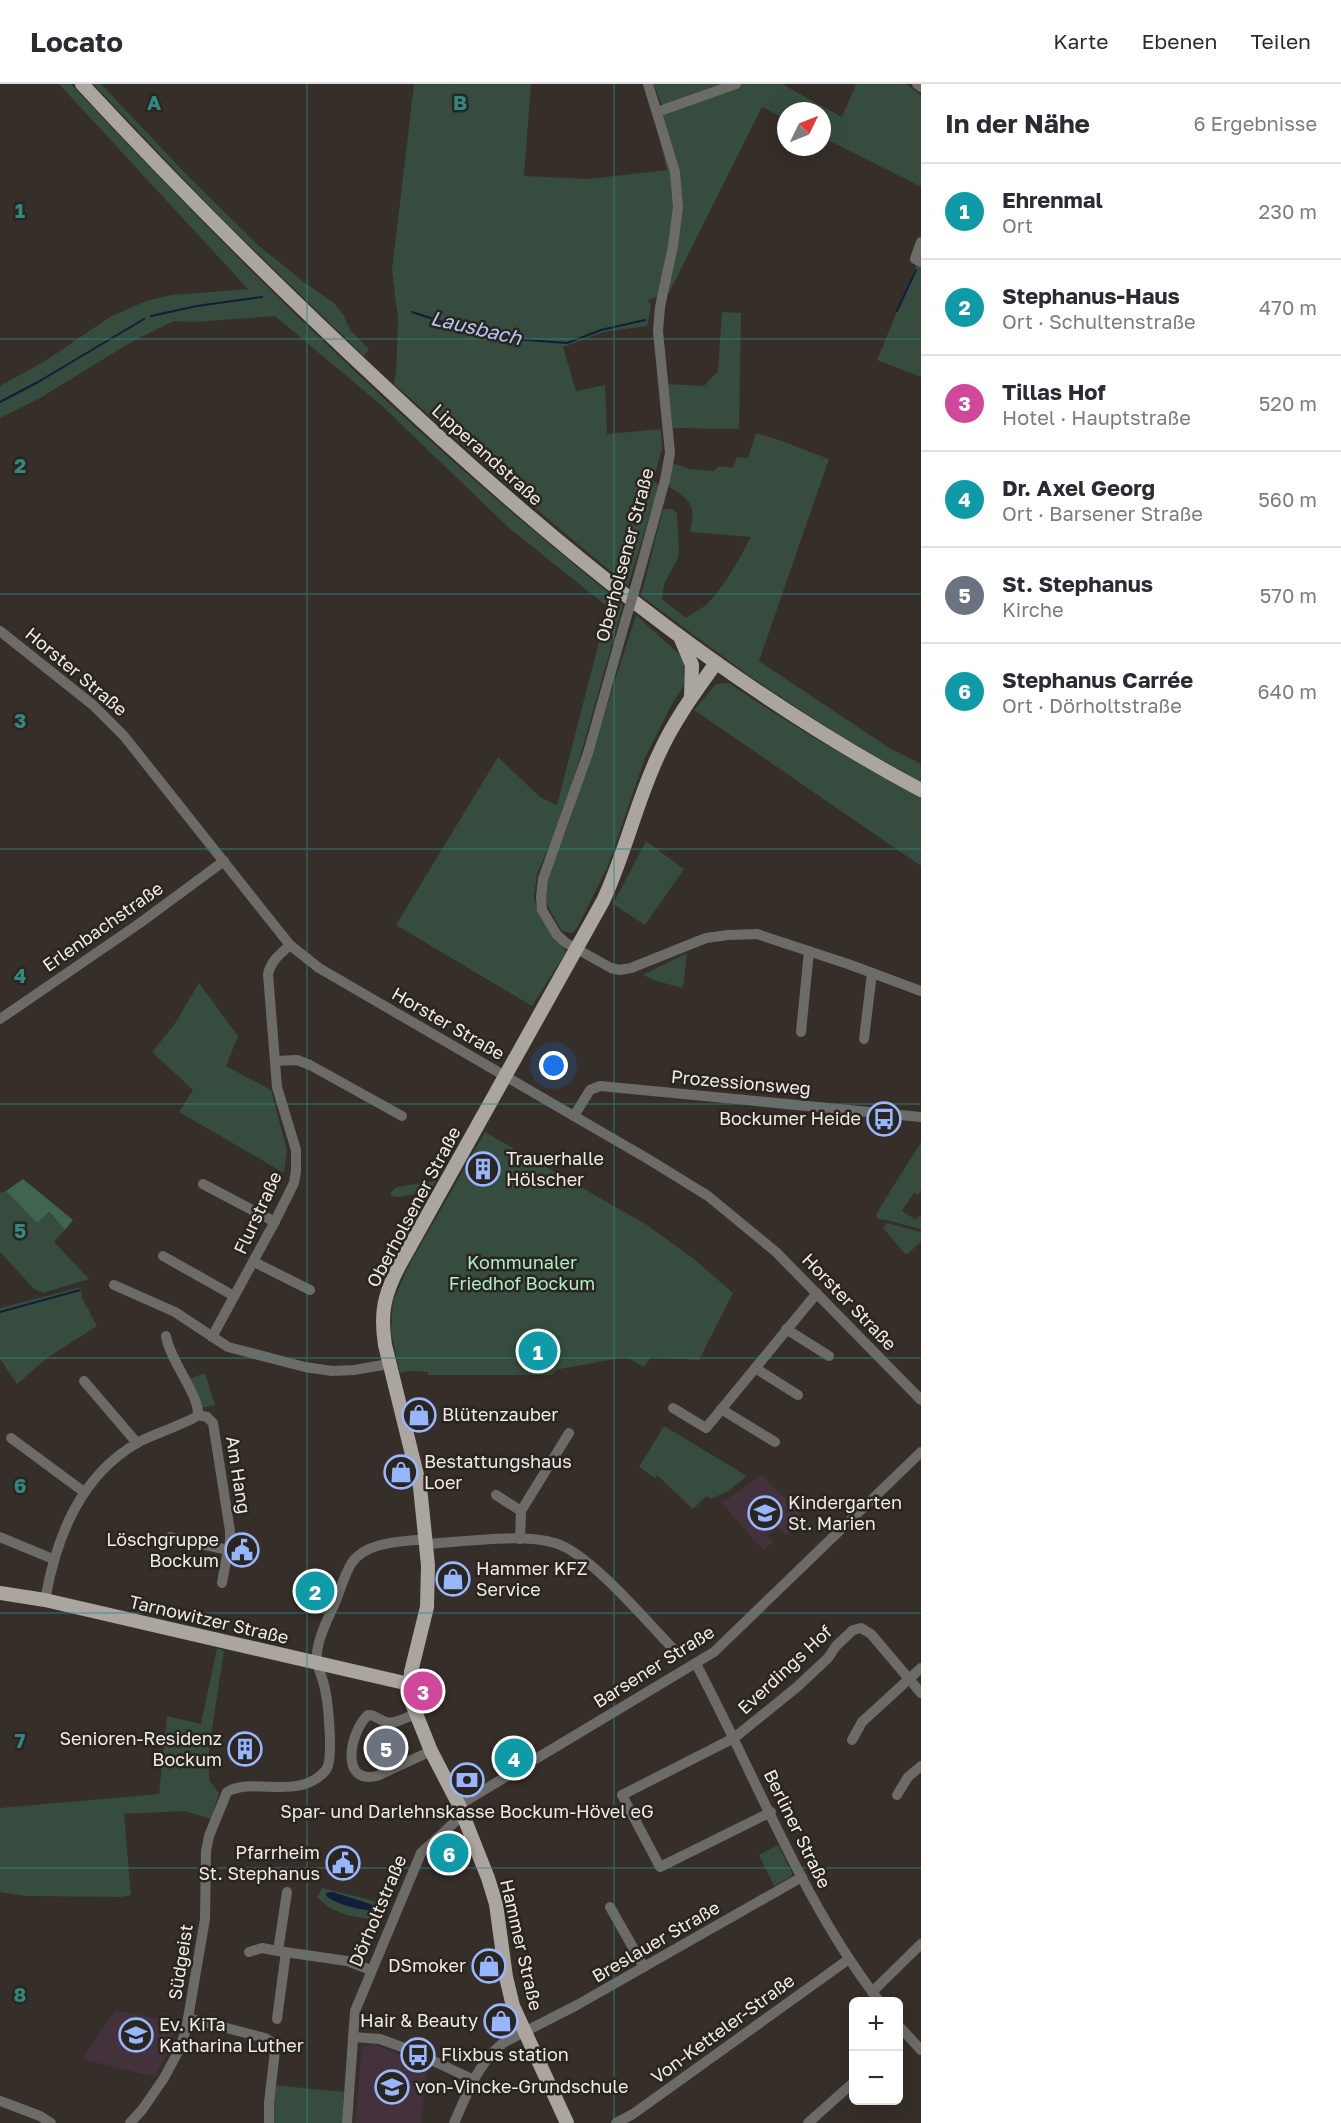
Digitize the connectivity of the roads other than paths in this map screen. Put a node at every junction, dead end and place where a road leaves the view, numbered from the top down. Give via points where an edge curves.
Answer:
1 (82, 84) edge
2 (648, 84) edge
3 (736, 84) edge
4 (917, 84) edge
5 (921, 87) edge
6 (657, 112) junction
7 (921, 242) edge
8 (921, 262) edge
9 (0, 631) edge
10 (679, 636) junction
11 (716, 663) junction
12 (691, 698) junction
13 (921, 789) edge
14 (224, 861) junction
15 (290, 945) junction
16 (577, 950) junction
17 (809, 951) junction
18 (872, 973) junction
19 (921, 991) edge
20 (0, 1018) edge
21 (801, 1032) dead end
22 (864, 1039) dead end
23 (275, 1061) junction
24 (505, 1077) junction
25 (402, 1116) dead end
26 (573, 1116) junction
27 (921, 1117) edge
28 (203, 1184) dead end
29 (275, 1222) junction
30 (163, 1256) dead end
31 (254, 1262) junction
32 (114, 1285) dead end
33 (310, 1290) dead end
34 (817, 1293) junction
35 (234, 1296) junction
36 (786, 1329) junction
37 (166, 1336) dead end
38 (212, 1337) junction
39 (829, 1356) dead end
40 (389, 1364) junction
41 (755, 1368) junction
42 (84, 1381) dead end
43 (798, 1395) dead end
44 (921, 1400) edge
45 (673, 1408) dead end
46 (721, 1409) junction
47 (198, 1415) junction
48 (569, 1433) dead end
49 (10, 1438) dead end
50 (775, 1442) dead end
51 (137, 1443) junction
52 (921, 1452) edge
53 (84, 1492) junction
54 (496, 1495) dead end
55 (520, 1511) junction
56 (0, 1537) edge
57 (170, 1537) dead end
58 (520, 1539) junction
59 (426, 1542) junction
60 (228, 1550) junction
61 (53, 1559) junction
62 (222, 1583) dead end
63 (0, 1593) edge
64 (45, 1600) junction
65 (677, 1653) dead end
66 (317, 1663) junction
67 (696, 1664) junction
68 (921, 1668) edge
69 (910, 1680) junction
70 (409, 1684) junction
71 (921, 1693) edge
72 (415, 1714) junction
73 (734, 1738) junction
74 (852, 1740) dead end
75 (431, 1751) junction
76 (921, 1766) edge
77 (897, 1795) dead end
78 (461, 1811) junction
79 (771, 1812) junction
80 (802, 1877) junction
81 (287, 1892) dead end
82 (610, 1906) dead end
83 (921, 1944) edge
84 (249, 1952) dead end
85 (282, 1952) junction
86 (849, 1959) junction
87 (644, 1967) junction
88 (371, 1970) junction
89 (876, 1997) edge
90 (188, 2018) junction
91 (277, 2019) dead end
92 (524, 2032) junction
93 (353, 2037) junction
94 (903, 2038) edge
95 (921, 2050) edge
96 (474, 2080) junction
97 (849, 2086) edge
98 (0, 2101) edge
99 (51, 2123) edge
100 (130, 2123) edge
101 (270, 2123) edge
102 (347, 2123) edge
103 (454, 2123) edge
104 (567, 2123) edge
105 (616, 2123) edge
106 (808, 2123) edge

1 - 10 main road, Lipperandstraße via 304,311 458,455
2 - 6 street, Oberholsener Straße
3 - 6 street
4 - 5 street
6 - 16 street, Oberholsener Straße, bridge via 677,189 676,225 658,331 669,453 665,480 588,753 543,879 542,910 557,935
7 - 8 street via 915,259
9 - 14 street, Horster Straße via 112,723
10 - 11 main road, Lipperandstraße
10 - 12 main road via 692,665
11 - 12 main road, Oberholsener Straße
11 - 13 main road, Lipperandstraße via 801,720
12 - 16 main road, Oberholsener Straße via 658,754 616,872
14 - 15 street, Horster Straße
14 - 20 street, Erlenbachstraße
15 - 23 street, Flurstraße via 277,956 268,974
15 - 24 street, Horster Straße via 319,968
16 - 17 street via 620,970 690,943 728,935 757,934
16 - 24 main road, Oberholsener Straße
17 - 18 street
17 - 21 street
18 - 19 street
18 - 22 street
23 - 25 street via 297,1060 310,1065
23 - 29 street, Flurstraße via 277,1087 296,1150 294,1183
24 - 26 street, Horster Straße
24 - 40 main road, Oberholsener Straße via 387,1293 382,1327
26 - 27 street, Prozessionsweg via 590,1090 600,1086
26 - 34 street, Horster Straße via 708,1197 758,1236
28 - 29 street
29 - 31 street, Flurstraße
30 - 35 street
31 - 33 street
31 - 35 street, Flurstraße
32 - 38 street via 175,1312
34 - 36 street
34 - 44 street, Horster Straße
35 - 38 street, Flurstraße
36 - 39 street
36 - 41 street
37 - 47 street, Am Hang
38 - 40 street via 228,1347 305,1367 343,1370
40 - 59 main road, Oberholsener Straße via 420,1487
41 - 43 street
41 - 46 street
42 - 51 street
45 - 46 street via 706,1428
46 - 50 street
47 - 51 street
47 - 60 street, Am Hang via 213,1423 230,1531
48 - 55 street
49 - 53 street
51 - 53 street
52 - 67 street, Barsener Straße via 722,1645
53 - 61 street via 66,1523
54 - 55 street
55 - 58 street
56 - 61 street
57 - 60 street
58 - 59 street
58 - 65 street via 557,1544 579,1556
59 - 66 street via 384,1545 360,1553 322,1634
59 - 70 main road, Oberholsener Straße via 427,1607
60 - 62 street, Am Hang
61 - 64 street
63 - 64 main road, Tarnowitzer Straße
64 - 66 main road, Tarnowitzer Straße
66 - 70 main road, Tarnowitzer Straße
66 - 90 street, Südgeist via 326,1692 329,1764 308,1783 227,1792 206,1851 205,1919
67 - 73 street, Berliner Straße
67 - 78 street, Barsener Straße
68 - 69 street
69 - 71 street, Everdings Hof
69 - 73 street, Everdings Hof via 871,1634 861,1628 853,1630 797,1687
69 - 74 street via 862,1722
70 - 72 main road, Hammer Straße
72 - 75 main road, Hammer Straße
72 - 75 street via 392,1723 368,1715 354,1738 352,1760 359,1774 370,1778
73 - 79 street, Berliner Straße
73 - 79 street via 622,1795 660,1867
75 - 78 main road, Hammer Straße
76 - 77 street via 908,1777
78 - 88 street, Dörholtstraße via 457,1820 421,1853
78 - 92 main road, Hammer Straße via 496,1904 510,1997
79 - 80 street, Berliner Straße
80 - 86 street, Berliner Straße
80 - 87 street, Breslauer Straße
81 - 85 street
82 - 87 street
83 - 89 street
84 - 85 street via 262,1948
85 - 88 street via 346,1961
85 - 91 street
86 - 89 street, Berliner Straße
86 - 105 street, Von-Ketteler-Straße
87 - 92 street, Breslauer Straße
88 - 93 street, Dörholtstraße via 355,2012
90 - 100 street, Südgeist via 171,2065
90 - 101 street via 272,2042
92 - 96 street, Breslauer Straße via 493,2051
92 - 104 main road, Hammer Straße
93 - 96 street via 380,2039
93 - 102 street, Dörholtstraße
94 - 95 street
96 - 103 street, Breslauer Straße
97 - 106 street
98 - 99 street

